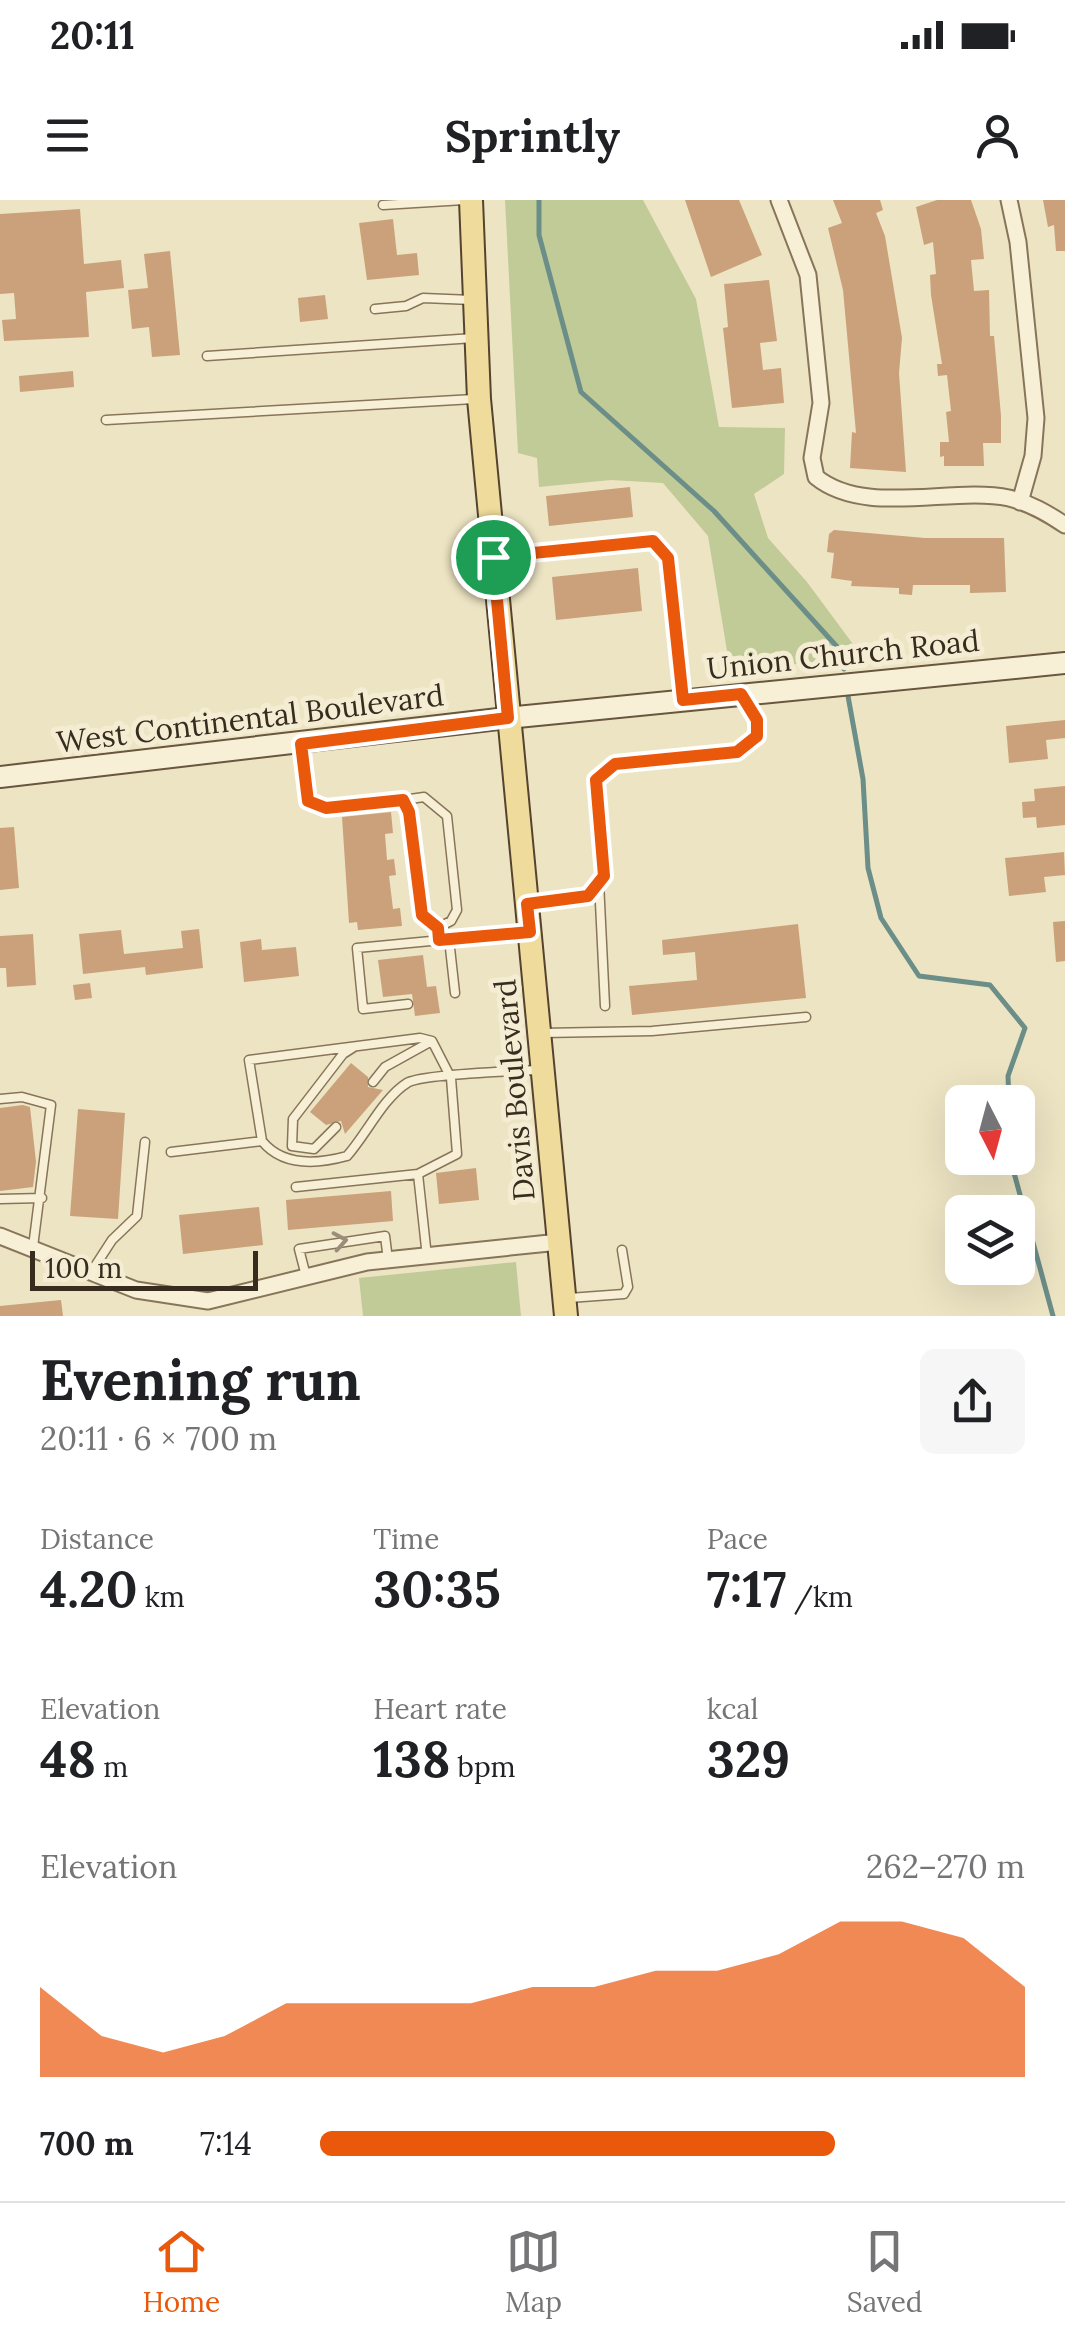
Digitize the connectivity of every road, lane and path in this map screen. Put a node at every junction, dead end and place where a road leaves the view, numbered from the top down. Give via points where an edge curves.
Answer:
1 (467, 200) edge
2 (780, 200) edge
3 (1009, 200) edge
4 (383, 205) dead end
5 (472, 300) junction
6 (375, 309) dead end
7 (474, 338) junction
8 (207, 356) dead end
9 (479, 398) junction
10 (106, 420) dead end
11 (1020, 502) junction
12 (1038, 509) junction
13 (1065, 525) edge
14 (1065, 535) edge
15 (493, 557) junction
16 (1065, 663) edge
17 (741, 694) junction
18 (683, 700) junction
19 (508, 718) junction
20 (301, 744) junction
21 (0, 778) edge
22 (403, 800) junction
23 (599, 882) junction
24 (527, 904) junction
25 (438, 928) junction
26 (530, 932) junction
27 (444, 940) junction
28 (454, 993) dead end
29 (408, 1004) dead end
30 (605, 1006) dead end
31 (806, 1017) dead end
32 (539, 1033) junction
33 (432, 1041) junction
34 (358, 1045) junction
35 (542, 1070) junction
36 (452, 1078) junction
37 (373, 1082) dead end
38 (0, 1099) edge
39 (336, 1127) dead end
40 (262, 1141) junction
41 (145, 1142) dead end
42 (172, 1152) dead end
43 (418, 1174) junction
44 (296, 1187) dead end
45 (0, 1198) edge
46 (42, 1198) junction
47 (0, 1236) edge
48 (559, 1242) junction
49 (33, 1247) junction
50 (622, 1250) dead end
51 (427, 1256) junction
52 (388, 1260) junction
53 (90, 1274) junction
54 (306, 1276) junction
55 (565, 1307) edge
56 (209, 1308) edge

1 - 4 lane
1 - 5 main road, Davis Boulevard
2 - 11 street via 808,275 821,415 812,458 816,477 835,488 882,496
3 - 11 street via 1036,418
5 - 6 lane via 423,298
5 - 7 main road, Davis Boulevard
7 - 8 lane
7 - 9 main road, Davis Boulevard
9 - 10 lane
9 - 15 main road, Davis Boulevard
11 - 12 street
12 - 13 street
12 - 14 street
15 - 18 lane via 653,541 668,558
15 - 19 main road, Davis Boulevard
16 - 17 street, Union Church Road
17 - 18 street, Union Church Road
17 - 23 lane via 757,720 757,736 737,752 615,764 596,780 604,876
18 - 19 street, Union Church Road
19 - 20 street, West Continental Boulevard
19 - 24 main road, Davis Boulevard
20 - 21 street, West Continental Boulevard
20 - 22 lane via 308,801 326,808
22 - 25 lane via 422,915
22 - 25 lane via 424,798 447,816 457,910
23 - 24 lane via 588,896
23 - 30 lane
24 - 26 main road, Davis Boulevard
25 - 27 lane
26 - 27 lane
26 - 32 main road, Davis Boulevard
27 - 28 lane
27 - 29 lane via 357,948 363,1008
31 - 32 lane
32 - 35 main road, Davis Boulevard
33 - 34 lane
33 - 36 lane
33 - 37 lane
34 - 39 lane via 293,1119 292,1146 314,1149
34 - 40 lane via 252,1056
35 - 36 lane
35 - 48 main road, Davis Boulevard
36 - 40 lane via 408,1082 347,1156 303,1163
36 - 43 lane via 457,1154
38 - 46 lane via 22,1096 52,1104
40 - 42 lane
41 - 53 lane via 137,1216
43 - 44 lane
43 - 51 lane
45 - 46 lane
46 - 49 lane
47 - 49 street
48 - 51 street
48 - 55 main road, Davis Boulevard
49 - 53 street
50 - 55 lane via 624,1294
51 - 52 street
52 - 54 street
54 -> 52 lane via 299,1250 334,1241 385,1236
53 - 56 street
54 - 56 street

